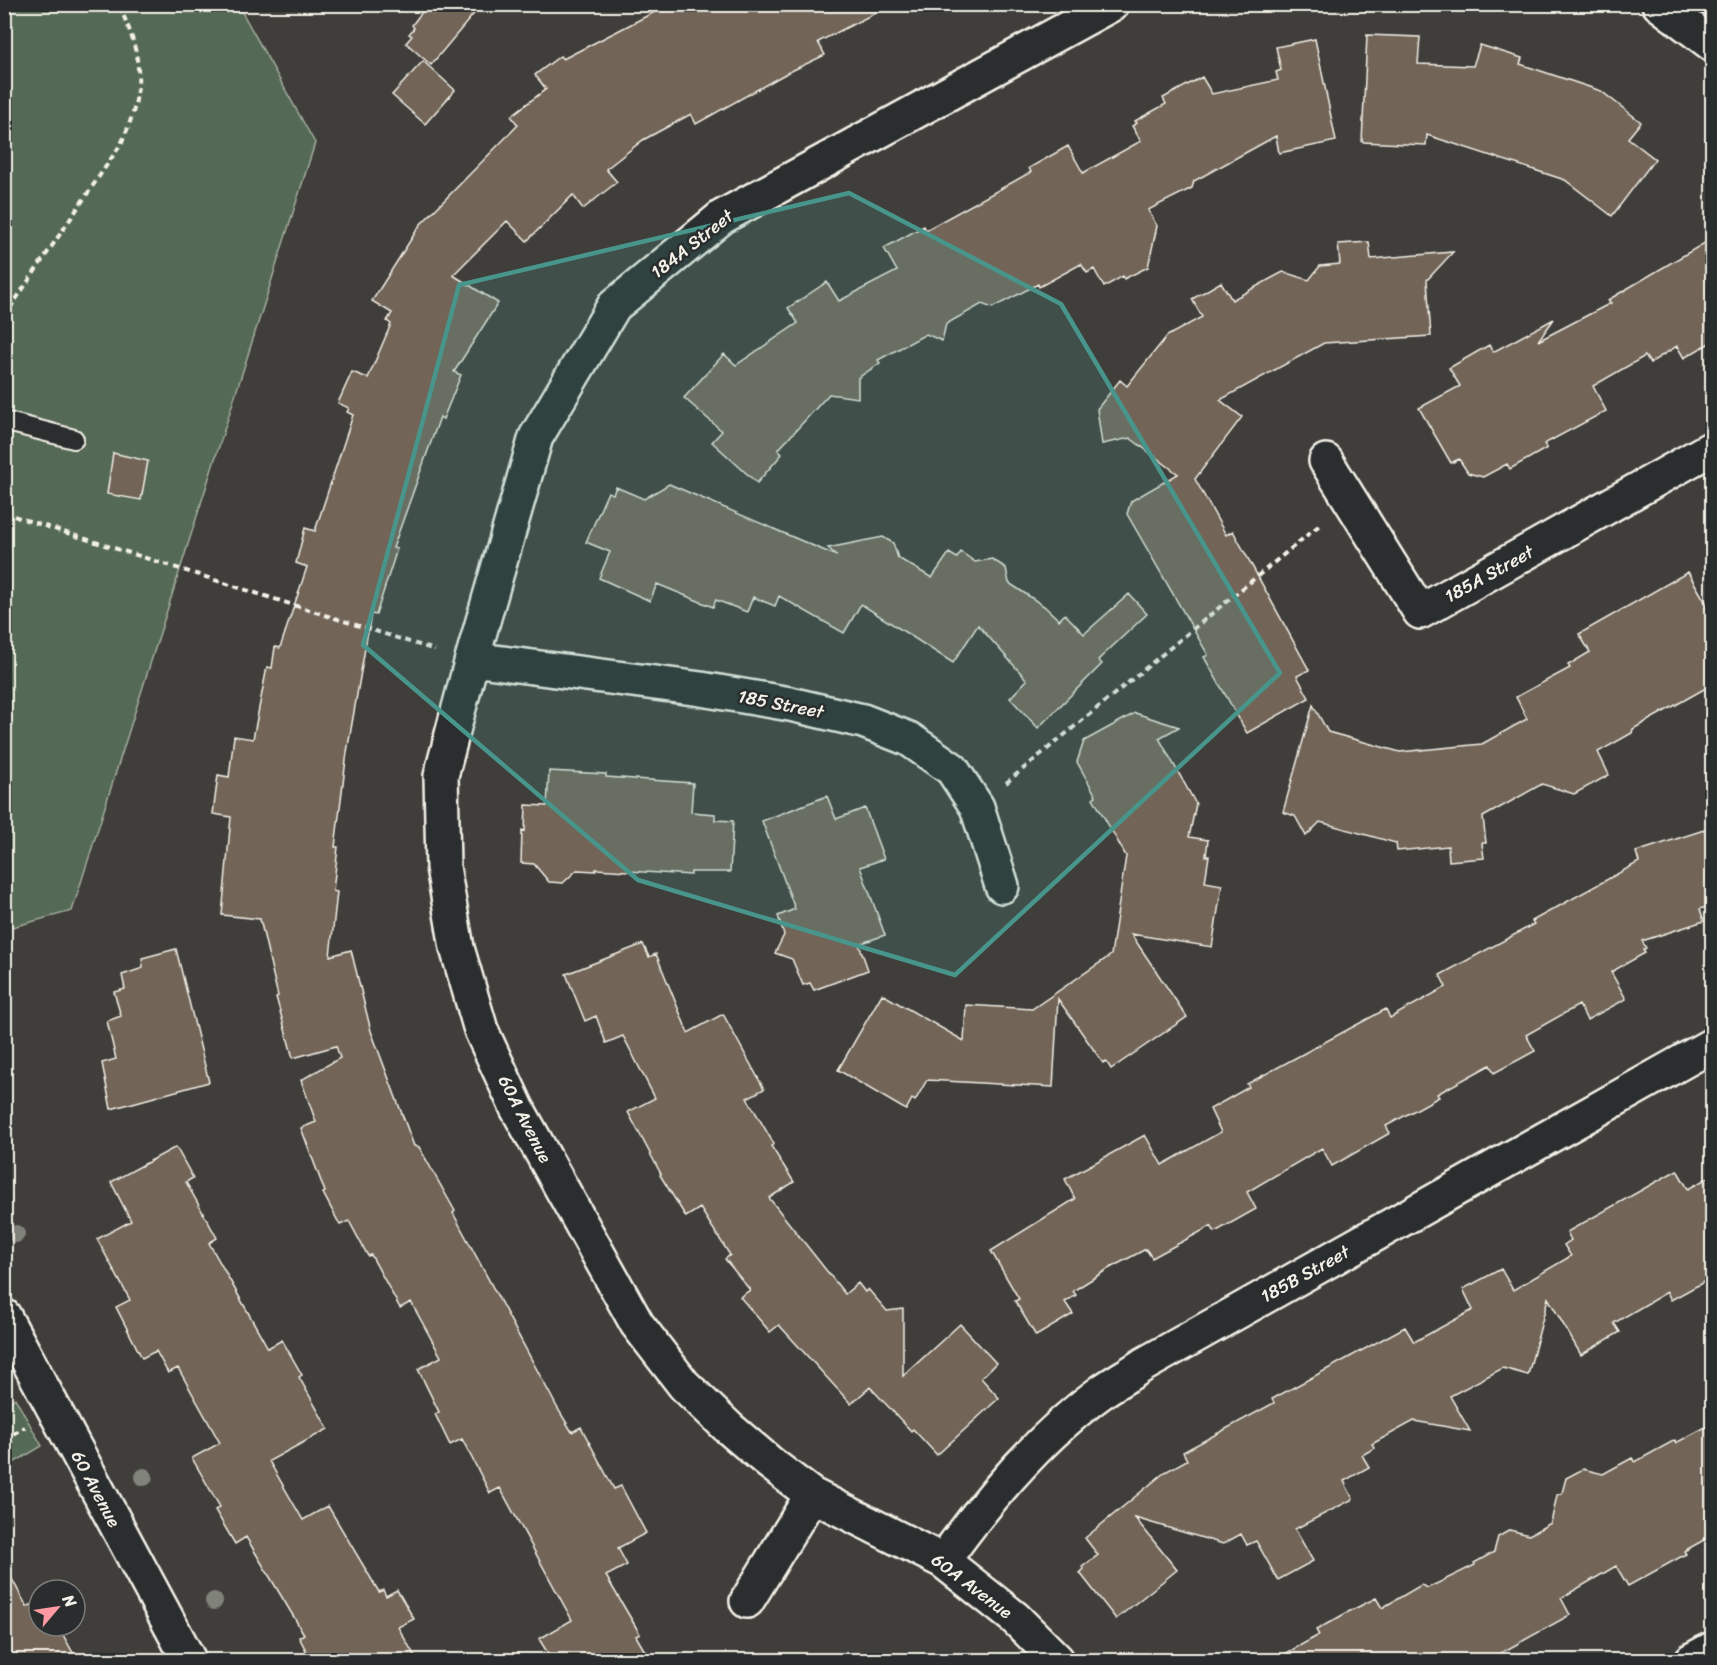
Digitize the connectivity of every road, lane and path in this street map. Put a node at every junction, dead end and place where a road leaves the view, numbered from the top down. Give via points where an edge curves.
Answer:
1 (118, 4) edge
2 (1112, 4) edge
3 (1659, 4) edge
4 (1713, 44) edge
5 (4, 317) edge
6 (4, 421) edge
7 (74, 439) dead end
8 (1713, 448) edge
9 (1326, 460) dead end
10 (1350, 500) junction
11 (4, 513) edge
12 (435, 650) dead end
13 (472, 659) junction
14 (977, 807) junction
15 (1002, 886) dead end
16 (1713, 1046) edge
17 (4, 1316) edge
18 (812, 1495) junction
19 (943, 1561) junction
20 (747, 1601) dead end
21 (1713, 1649) edge
22 (189, 1660) edge
23 (1057, 1660) edge
24 (1692, 1660) edge

1 - 5 path via 130,33 139,74 130,126
2 - 13 street, 184A Street via 722,217 614,306 536,437
3 - 4 street
6 - 7 lane
8 - 10 street, 185A Street via 1420,612
9 - 10 street, 185A Street
10 - 14 path
11 - 12 path
13 - 14 street, 185 Street via 701,689 863,721 909,739 952,769
13 - 18 street, 60A Avenue via 441,776 443,867 457,948 481,1030 517,1108 637,1324 684,1385 730,1429
14 - 15 street, 185 Street
16 - 19 street, 185B Street via 1143,1365 1104,1391 1060,1426 1012,1474
17 - 22 street, 60 Avenue
18 - 19 street, 60A Avenue
18 - 20 street
19 - 23 street, 60A Avenue via 1015,1618
21 - 24 street

